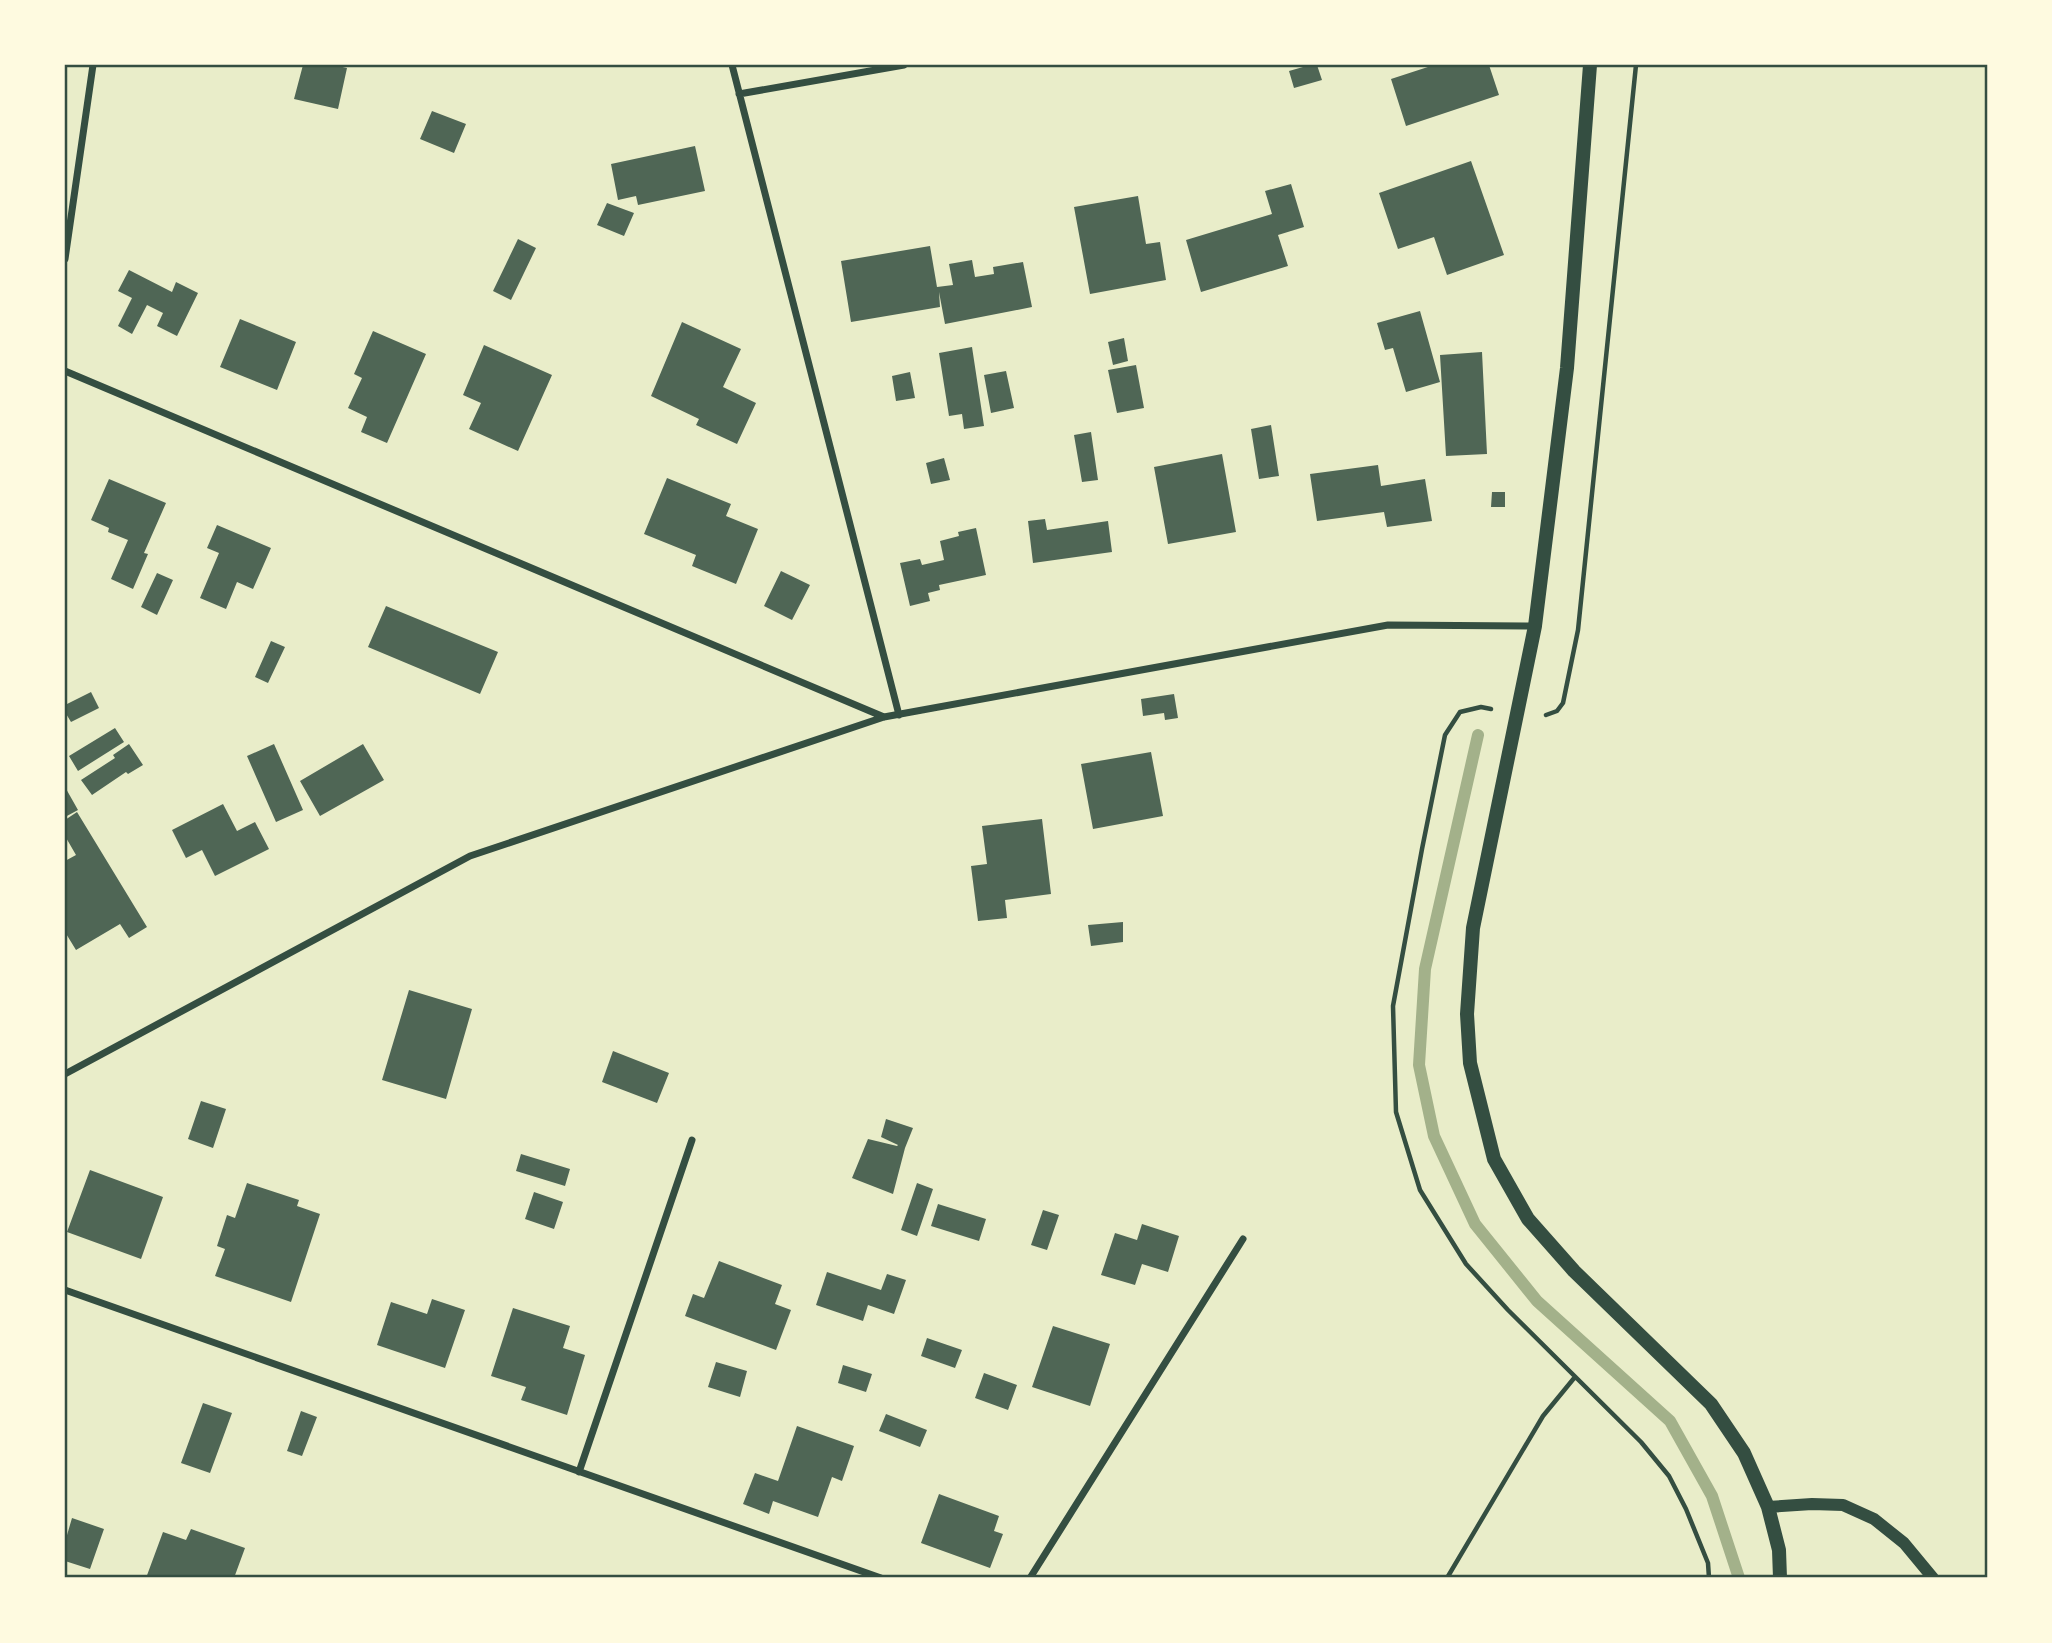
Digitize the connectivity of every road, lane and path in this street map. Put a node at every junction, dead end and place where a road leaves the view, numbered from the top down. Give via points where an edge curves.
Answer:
1 (93, 65) edge
2 (732, 65) edge
3 (905, 65) edge
4 (1590, 65) edge
5 (1636, 65) edge
6 (739, 94) junction
7 (65, 259) edge
8 (65, 371) edge
9 (1535, 626) junction
10 (899, 715) junction
11 (1539, 715) dead end
12 (884, 718) junction
13 (65, 1074) edge
14 (692, 1140) dead end
15 (1243, 1239) dead end
16 (65, 1290) edge
17 (1575, 1377) dead end
18 (579, 1472) junction
19 (1768, 1507) junction
20 (881, 1578) edge
21 (1030, 1578) edge
22 (1447, 1578) edge
23 (1780, 1578) edge
24 (1933, 1578) edge

1 - 7 street
2 - 6 street
3 - 6 street
4 - 9 main road via 1567,368
5 - 11 path via 1578,629 1563,703 1557,711
6 - 10 street
8 - 12 street
9 - 10 street via 1388,625
9 - 19 main road via 1473,928 1467,1014 1470,1063 1480,1107 1494,1159 1528,1219 1574,1271 1712,1404 1744,1452
10 - 12 street
12 - 13 street via 470,856
14 - 18 street
15 - 21 street
16 - 18 street
17 - 22 path via 1543,1416
18 - 20 street
19 - 23 main road via 1779,1550
19 - 24 street via 1843,1505 1864,1514 1904,1543

